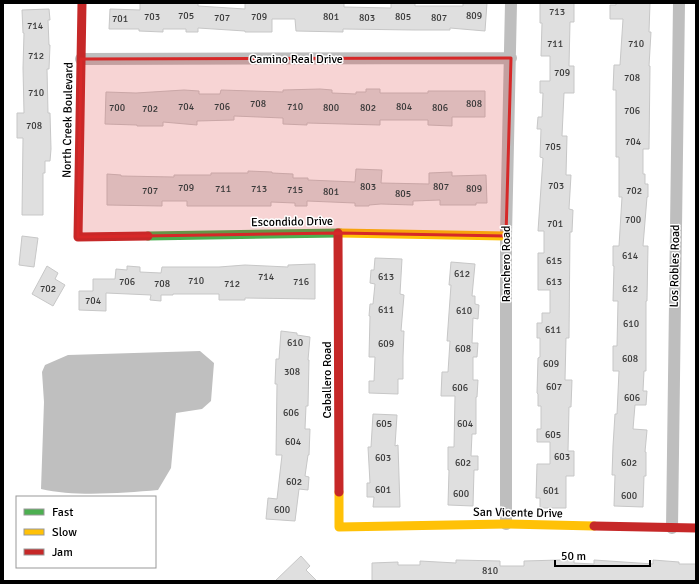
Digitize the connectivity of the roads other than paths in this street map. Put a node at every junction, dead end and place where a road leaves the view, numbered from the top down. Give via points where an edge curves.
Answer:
1 (82, 3) edge
2 (511, 3) edge
3 (679, 3) edge
4 (510, 58) junction
5 (82, 59) junction
6 (338, 233) junction
7 (506, 236) junction
8 (78, 237) joint
9 (506, 524) junction
10 (339, 527) joint
11 (672, 528) junction
12 (696, 528) edge

1 - 5 street, North Creek Boulevard
2 - 4 street, Ranchero Road
3 - 11 street, Los Robles Road
4 - 5 street, Camino Real Drive
4 - 7 street, Ranchero Road
5 - 8 street, North Creek Boulevard
6 - 7 street, Escondido Drive
6 - 8 street, Escondido Drive
6 - 10 street, Caballero Road
7 - 9 street, Ranchero Road
9 - 10 street, San Vicente Drive
9 - 11 street, San Vicente Drive
11 - 12 street, San Vicente Drive

